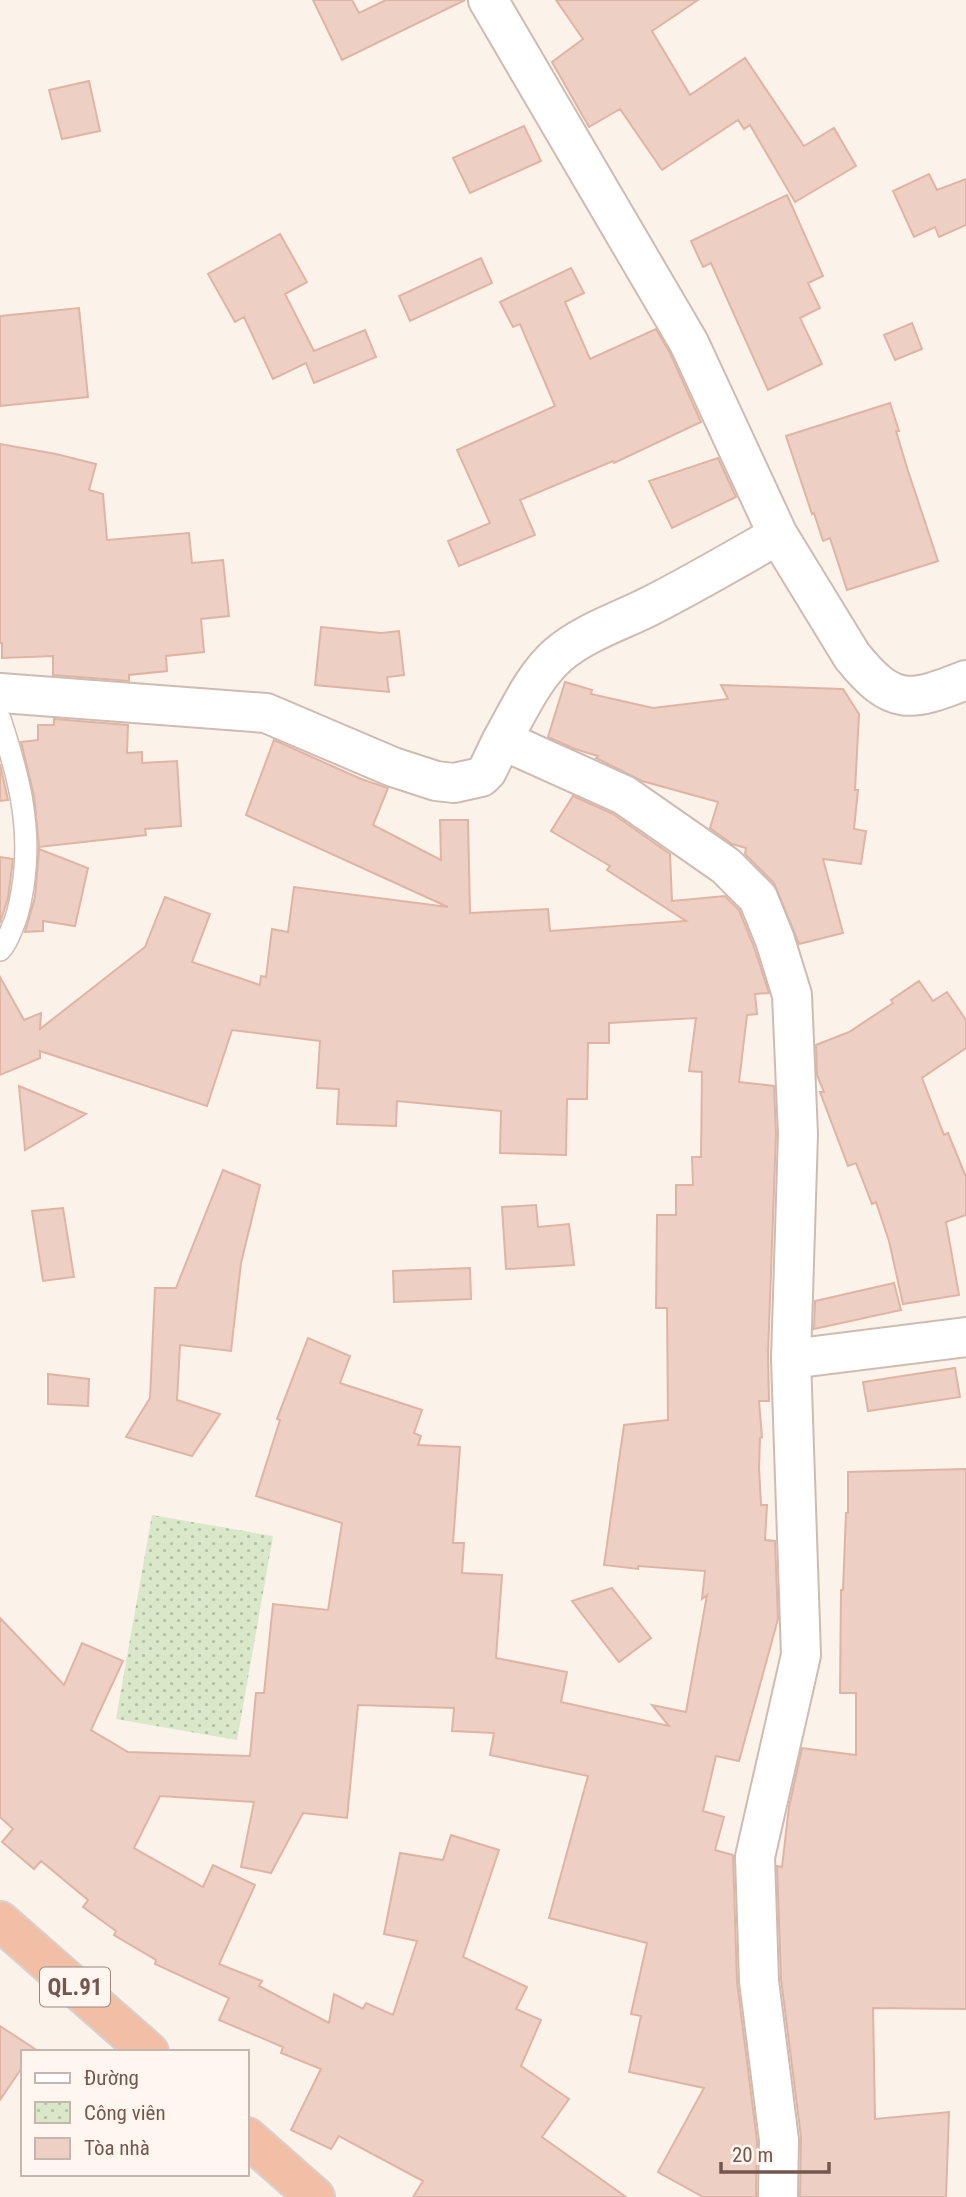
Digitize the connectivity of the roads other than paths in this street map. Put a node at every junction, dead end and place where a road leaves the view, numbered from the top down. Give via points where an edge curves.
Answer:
1 (488, 0) edge
2 (778, 535) junction
3 (966, 680) edge
4 (0, 693) edge
5 (0, 719) edge
6 (502, 740) junction
7 (0, 950) edge
8 (966, 1337) edge
9 (791, 1359) junction
10 (0, 1922) edge
11 (147, 2050) edge
12 (248, 2138) edge
13 (315, 2197) edge
14 (778, 2197) edge

1 - 2 street via 689,343
2 - 3 street via 852,656 887,691 906,698 928,695
2 - 6 street via 567,648 536,681
4 - 6 street via 266,713 393,767 454,783 481,777
5 - 7 lane via 25,807 27,855 20,908
6 - 9 street via 624,795 726,866 758,898 792,995 798,1134
8 - 9 street
9 - 14 street via 800,1655 755,1857 759,1981 779,2140
10 - 11 highway, QL.91
12 - 13 highway

